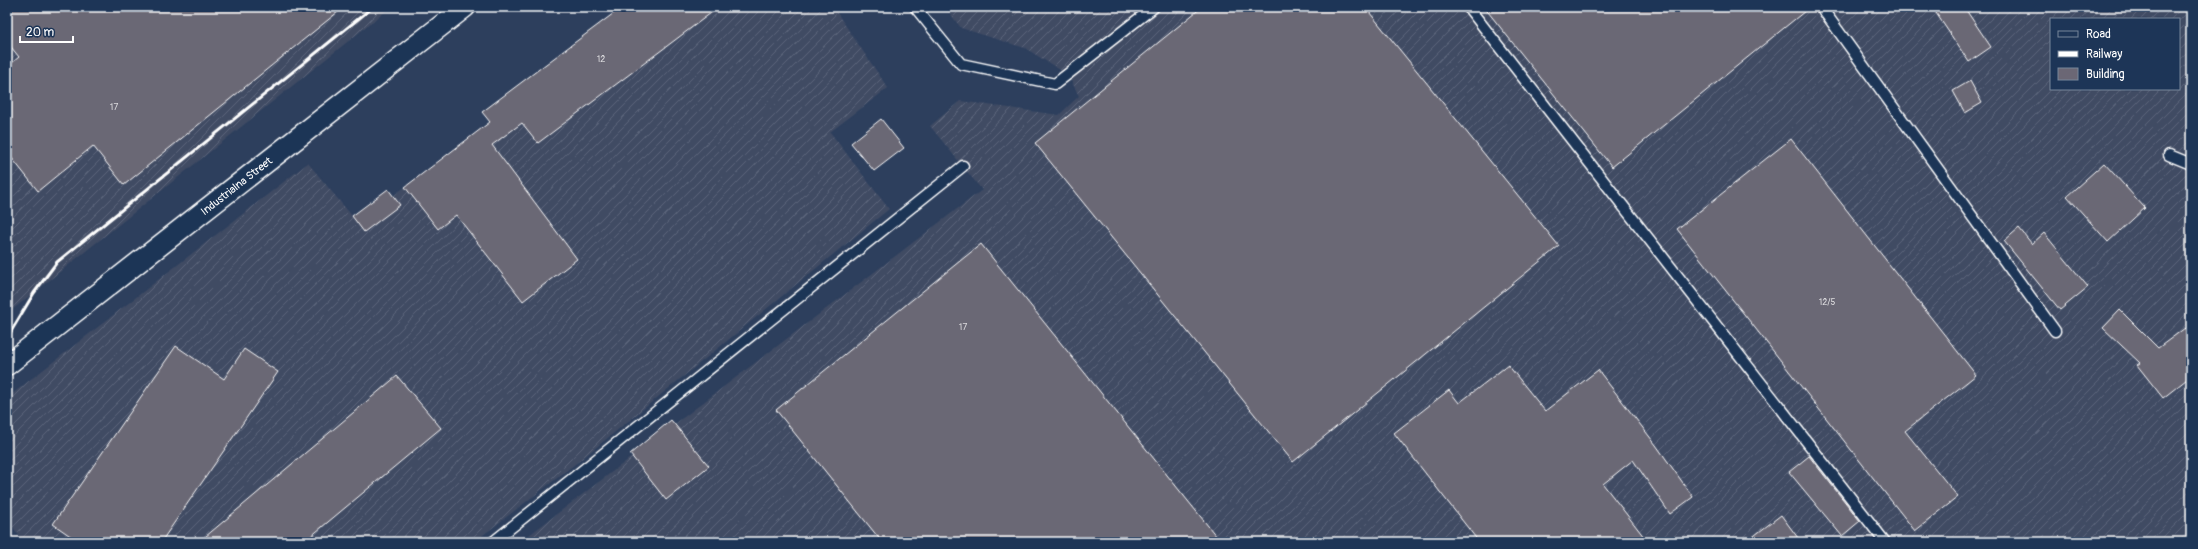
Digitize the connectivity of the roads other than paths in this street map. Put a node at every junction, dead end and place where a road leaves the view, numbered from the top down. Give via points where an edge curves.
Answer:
1 (465, 7) edge
2 (915, 7) edge
3 (1154, 7) edge
4 (1468, 7) edge
5 (1821, 7) edge
6 (2169, 154) dead end
7 (2191, 164) edge
8 (963, 166) dead end
9 (2055, 331) dead end
10 (7, 365) edge
11 (493, 542) edge
12 (1885, 542) edge

1 - 10 street, Industrialna Street
2 - 3 lane via 961,64 1055,84
4 - 12 lane
5 - 9 lane
6 - 7 lane
8 - 11 lane

